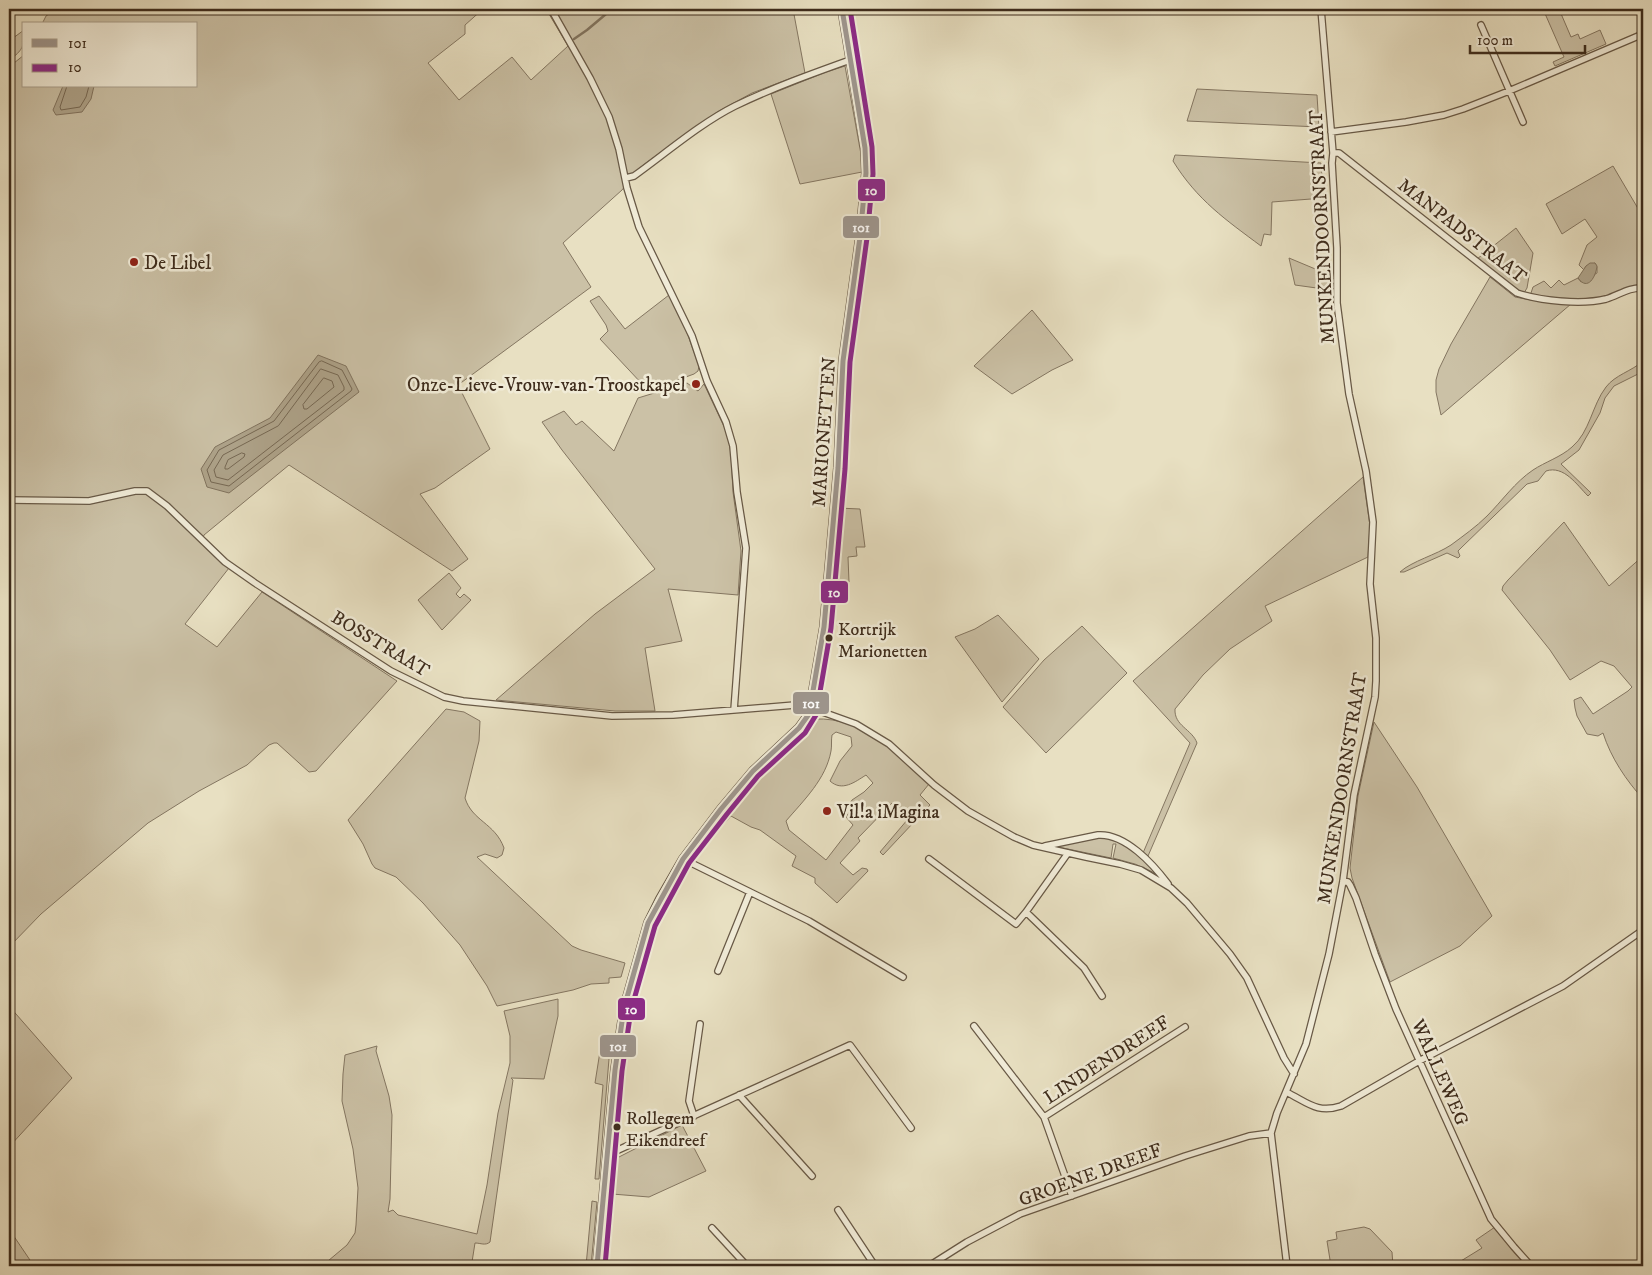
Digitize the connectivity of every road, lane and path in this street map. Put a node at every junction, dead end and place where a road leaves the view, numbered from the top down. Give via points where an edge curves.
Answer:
1 (551, 9) edge
2 (842, 9) edge
3 (1321, 9) edge
4 (1481, 25) dead end
5 (1643, 34) edge
6 (850, 60) junction
7 (1509, 92) junction
8 (1523, 122) dead end
9 (1331, 132) junction
10 (1333, 152) junction
11 (626, 178) junction
12 (1643, 288) edge
13 (9, 500) edge
14 (810, 708) junction
15 (734, 710) junction
16 (1043, 847) junction
17 (1068, 853) junction
18 (683, 859) junction
19 (929, 859) dead end
20 (1342, 881) junction
21 (1171, 888) junction
22 (750, 892) junction
23 (1026, 912) junction
24 (1643, 930) edge
25 (718, 971) dead end
26 (903, 978) dead end
27 (1102, 996) dead end
28 (700, 1024) dead end
29 (974, 1026) dead end
30 (1185, 1027) dead end
31 (1420, 1061) junction
32 (1294, 1074) junction
33 (1286, 1092) junction
34 (739, 1095) junction
35 (694, 1116) junction
36 (1044, 1117) junction
37 (911, 1128) dead end
38 (1271, 1133) junction
39 (607, 1155) junction
40 (812, 1176) dead end
41 (1072, 1196) junction
42 (838, 1210) dead end
43 (712, 1228) dead end
44 (597, 1266) edge
45 (747, 1266) edge
46 (874, 1266) edge
47 (929, 1266) edge
48 (1287, 1266) edge
49 (1531, 1266) edge

1 - 11 street via 610,117
2 - 6 street, MARIONETTEN
3 - 9 street, MUNKENDOORNSTRAAT
4 - 7 street
5 - 7 street
6 - 11 street via 735,106 634,176
6 - 14 street, MARIONETTEN via 865,148 866,173 843,361 838,468 824,618
7 - 8 street
7 - 9 street via 1425,119
9 - 10 street, MUNKENDOORNSTRAAT
10 - 12 street, MANPADSTRAAT via 1340,153 1517,293 1540,299 1591,301
10 - 20 street, MUNKENDOORNSTRAAT via 1337,303 1349,394 1372,507 1370,584 1377,665 1375,697 1354,795
11 - 15 street via 638,227 692,336 733,446 746,548
13 - 15 street, BOSSTRAAT via 89,501 148,491 226,562 255,583 391,671 444,697 612,716
14 - 15 street, BOSSTRAAT via 795,705
14 - 16 street, BOSSTRAAT via 874,734 968,811 1014,837
14 - 18 street via 808,718 748,777
16 - 17 street, BOSSTRAAT
16 - 21 street via 1098,835 1115,836 1143,856
17 - 21 street, BOSSTRAAT via 1141,870
17 - 23 street
18 - 22 street
18 - 39 street via 648,923 624,1008
19 - 23 street via 1016,924
20 - 31 street, WALLEWEG via 1348,882 1356,898 1396,1009
20 - 32 street, MUNKENDOORNSTRAAT via 1314,1017
21 - 32 street via 1183,898 1247,978
22 - 25 street
22 - 26 street via 809,921
23 - 27 street via 1084,968
24 - 31 street via 1563,986
28 - 35 street via 688,1101
29 - 36 street, LINDENDREEF
30 - 36 street, LINDENDREEF
31 - 33 street via 1351,1102 1327,1110
31 - 49 street, WALLEWEG via 1491,1219
32 - 33 street, MUNKENDOORNSTRAAT
33 - 38 street, MUNKENDOORNSTRAAT
34 - 35 street
34 - 37 street via 850,1045
34 - 40 street
35 - 39 street
36 - 41 street, LINDENDREEF
38 - 41 street, GROENE DREEF via 1249,1136 1185,1156
38 - 48 street, MUNKENDOORNSTRAAT
39 - 44 street
41 - 47 street, GROENE DREEF via 1020,1214
42 - 46 street
43 - 45 street

